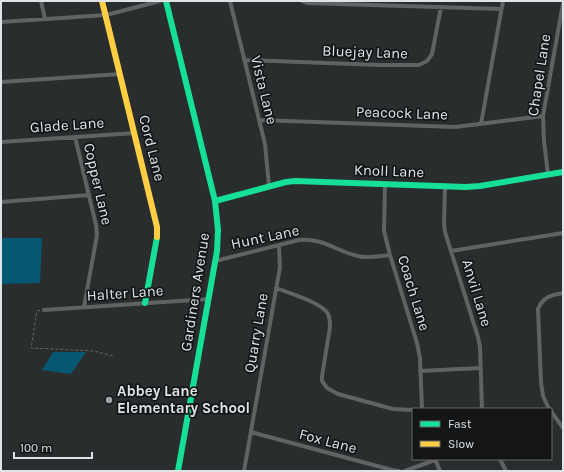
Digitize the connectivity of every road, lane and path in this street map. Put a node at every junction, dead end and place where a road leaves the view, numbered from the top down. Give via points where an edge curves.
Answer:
1 (41, 1) edge
2 (102, 1) edge
3 (160, 1) edge
4 (166, 1) edge
5 (230, 1) edge
6 (302, 1) edge
7 (502, 1) edge
8 (563, 3) edge
9 (441, 7) junction
10 (501, 9) junction
11 (106, 15) junction
12 (46, 19) junction
13 (1, 22) edge
14 (245, 60) junction
15 (120, 74) junction
16 (1, 82) edge
17 (543, 116) junction
18 (259, 120) junction
19 (481, 124) junction
20 (135, 132) junction
21 (75, 137) junction
22 (1, 142) edge
23 (563, 172) edge
24 (548, 175) junction
25 (385, 184) junction
26 (269, 186) junction
27 (445, 186) junction
28 (89, 195) junction
29 (215, 201) junction
30 (1, 202) edge
31 (563, 233) edge
32 (279, 246) junction
33 (451, 251) junction
34 (390, 254) junction
35 (215, 261) junction
36 (276, 288) junction
37 (563, 293) edge
38 (209, 299) junction
39 (145, 303) junction
40 (84, 307) junction
41 (44, 310) joint
42 (113, 356) dead end
43 (480, 368) junction
44 (420, 370) junction
45 (422, 408) edge
46 (482, 408) edge
47 (549, 408) edge
48 (412, 410) edge
49 (552, 413) edge
50 (563, 428) edge
51 (251, 432) junction
52 (432, 460) edge
53 (435, 460) edge
54 (500, 460) edge
55 (178, 471) edge
56 (244, 471) edge
57 (399, 471) edge
58 (405, 471) edge
59 (440, 471) edge
60 (506, 471) edge

1 - 12 street
2 - 11 street, Cord Lane
3 - 11 street
4 - 29 street, Gardiners Avenue
5 - 14 street, Vista Lane
6 - 9 street
7 - 10 street
8 - 17 street, Chapel Lane
9 - 10 street
9 - 14 street, Bluejay Lane via 432,54 428,61 419,65
10 - 19 street
11 - 12 street
11 - 15 street, Cord Lane
12 - 13 street
14 - 18 street, Vista Lane
15 - 16 street
15 - 20 street, Cord Lane
17 - 19 street, Peacock Lane
17 - 24 street, Chapel Lane
18 - 19 street, Peacock Lane via 455,127
18 - 26 street, Vista Lane via 265,144
20 - 21 street, Glade Lane
20 - 39 street, Cord Lane via 157,227
21 - 22 street, Glade Lane
21 - 28 street, Copper Lane
23 - 24 street, Knoll Lane
24 - 27 street, Knoll Lane via 480,186
25 - 26 street, Knoll Lane via 295,181
25 - 27 street, Knoll Lane
25 - 34 street, Coach Lane via 384,231
26 - 29 street, Knoll Lane
27 - 33 street, Anvil Lane via 444,223
28 - 30 street
28 - 40 street, Copper Lane via 96,235
29 - 35 street, Gardiners Avenue via 218,230
31 - 33 street
32 - 34 street, Hunt Lane via 299,240 314,240 366,258
32 - 35 street, Hunt Lane
32 - 36 street, Quarry Lane via 280,267
33 - 43 street, Anvil Lane via 478,337
34 - 44 street, Coach Lane via 417,343
35 - 38 street, Gardiners Avenue
36 - 48 street via 318,305 328,314 330,327 322,376 327,388 338,394 393,409
36 - 51 street, Quarry Lane
37 - 47 street via 546,298 538,309 541,382 543,396
38 - 39 street, Halter Lane
38 - 55 street, Gardiners Avenue
39 - 40 street, Halter Lane
40 - 41 street, Halter Lane
41 - 42 path via 37,311 31,348 94,351
43 - 44 street
43 - 46 street, Anvil Lane
44 - 45 street, Coach Lane
49 - 50 street
51 - 56 street, Quarry Lane
51 - 57 street, Fox Lane
52 - 58 street
53 - 59 street
54 - 60 street

